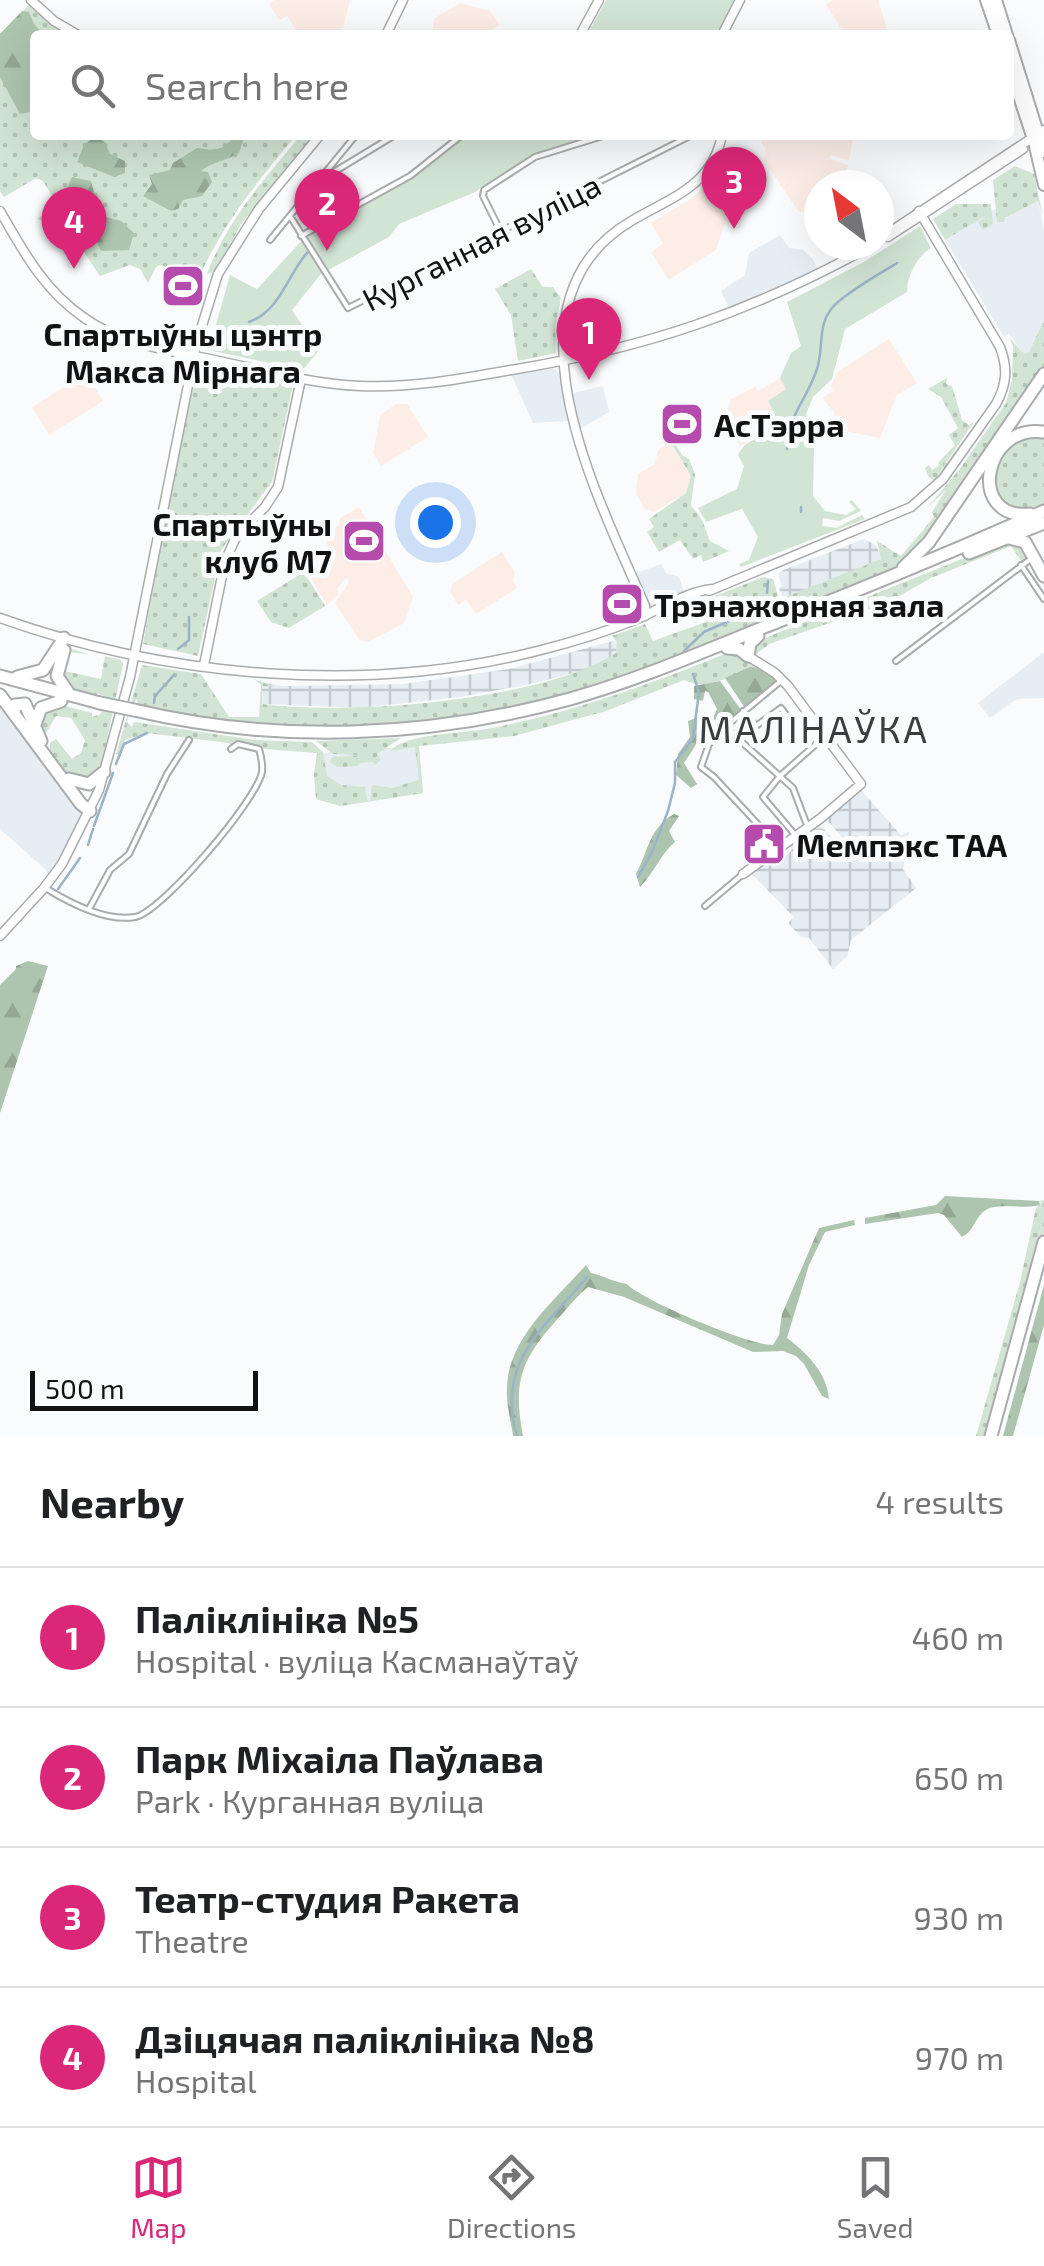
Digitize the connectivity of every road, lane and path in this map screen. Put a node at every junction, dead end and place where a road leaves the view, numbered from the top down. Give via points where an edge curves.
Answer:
1 (31, 0) edge
2 (403, 0) edge
3 (599, 0) edge
4 (740, 0) edge
5 (986, 0) edge
6 (996, 0) edge
7 (69, 30) edge
8 (388, 30) edge
9 (583, 30) edge
10 (725, 30) edge
11 (996, 30) edge
12 (1005, 30) edge
13 (1014, 56) edge
14 (1014, 77) edge
15 (1040, 134) edge
16 (316, 140) edge
17 (352, 140) edge
18 (387, 140) edge
19 (456, 140) edge
20 (591, 140) edge
21 (682, 140) edge
22 (720, 140) edge
23 (1020, 152) junction
24 (1041, 156) edge
25 (320, 180) junction
26 (1044, 184) edge
27 (0, 211) edge
28 (921, 214) junction
29 (290, 216) junction
30 (894, 231) edge
31 (501, 232) junction
32 (301, 236) junction
33 (270, 240) dead end
34 (845, 260) edge
35 (194, 356) junction
36 (564, 362) junction
37 (1044, 374) edge
38 (301, 379) junction
39 (1044, 432) edge
40 (1044, 511) edge
41 (1044, 523) edge
42 (1005, 538) junction
43 (1032, 562) edge
44 (1044, 576) edge
45 (877, 584) junction
46 (1044, 600) edge
47 (645, 616) junction
48 (0, 618) edge
49 (758, 636) junction
50 (64, 638) junction
51 (727, 648) junction
52 (134, 654) junction
53 (748, 656) junction
54 (896, 661) dead end
55 (204, 665) junction
56 (658, 672) junction
57 (1, 678) edge
58 (782, 680) junction
59 (0, 695) edge
60 (68, 699) junction
61 (744, 711) junction
62 (14, 714) junction
63 (34, 726) junction
64 (725, 728) junction
65 (825, 736) junction
66 (188, 740) dead end
67 (811, 748) junction
68 (231, 750) dead end
69 (104, 772) junction
70 (780, 776) junction
71 (69, 779) junction
72 (89, 813) junction
73 (808, 828) junction
74 (796, 836) junction
75 (778, 848) junction
76 (744, 874) joint
77 (44, 888) junction
78 (706, 906) dead end
79 (89, 908) junction
80 (2, 931) edge
81 (1044, 1242) edge
82 (1044, 1266) edge
83 (994, 1436) edge

1 - 7 main road
2 - 8 main road
3 - 9 main road
4 - 10 main road
5 - 11 main road
6 - 12 main road
13 - 15 main road
14 - 15 main road
15 - 23 main road
15 - 24 main road
15 - 28 main road
16 - 35 main road via 234,246 213,289
17 - 25 street
18 - 25 street
19 - 32 street via 410,176
20 - 31 street via 526,162 484,190
21 - 31 street, Курганная вуліца
22 - 36 main road via 696,184 616,230 586,262 564,316
23 - 24 main road
23 - 28 main road
24 - 26 main road
25 - 29 street
27 - 35 main road via 40,278 84,318 126,340
28 - 30 main road
28 - 47 main road via 1000,347 1006,372 996,404 944,479 905,511
29 - 32 street, Курганная вуліца
29 - 33 street
31 - 32 street, Курганная вуліца via 348,308
34 - 36 main road via 673,335
35 - 38 main road
35 - 52 main road
36 - 38 main road via 406,386
36 - 47 main road via 583,452
37 - 45 highway via 922,550
38 - 55 main road via 278,487 225,561
39 - 40 highway via 1022,433 1005,443 989,481 1006,511
40 - 45 highway
41 - 42 highway
41 - 43 highway via 1031,535
42 - 43 highway via 1022,540
42 - 49 highway
43 - 44 highway
43 - 46 street
43 - 54 street
45 - 56 highway
47 - 55 main road via 544,650 438,670 295,675
48 - 50 main road
49 - 51 highway
49 - 53 highway
50 - 52 main road
50 - 57 highway via 38,673
50 - 60 highway via 57,676
51 - 53 highway
51 - 56 highway
52 - 55 main road
52 - 69 main road
53 - 58 main road
56 - 60 highway, bridge via 572,704 471,727 349,738 226,730
57 - 60 highway
58 - 61 street
58 - 65 main road
59 - 62 highway
60 - 63 highway via 40,708
61 - 64 street
61 - 67 street via 756,726 781,708
62 - 63 highway via 16,705 25,704
62 - 72 highway
63 - 71 highway
64 - 70 street
64 - 75 street via 709,744 702,767
65 - 67 street
65 - 73 main road via 861,784
66 - 79 street via 129,854 110,870
67 - 70 street
68 - 79 street via 238,744 261,752 260,778 236,819 148,913 123,918
69 - 71 highway via 88,784
69 - 72 main road
70 - 73 street via 794,788
70 - 74 street via 763,800
71 - 72 highway
72 - 77 main road
73 - 74 main road
74 - 75 main road
75 - 76 main road
76 - 78 street
77 - 79 street
77 - 80 main road
81 - 83 highway
82 - 83 highway

